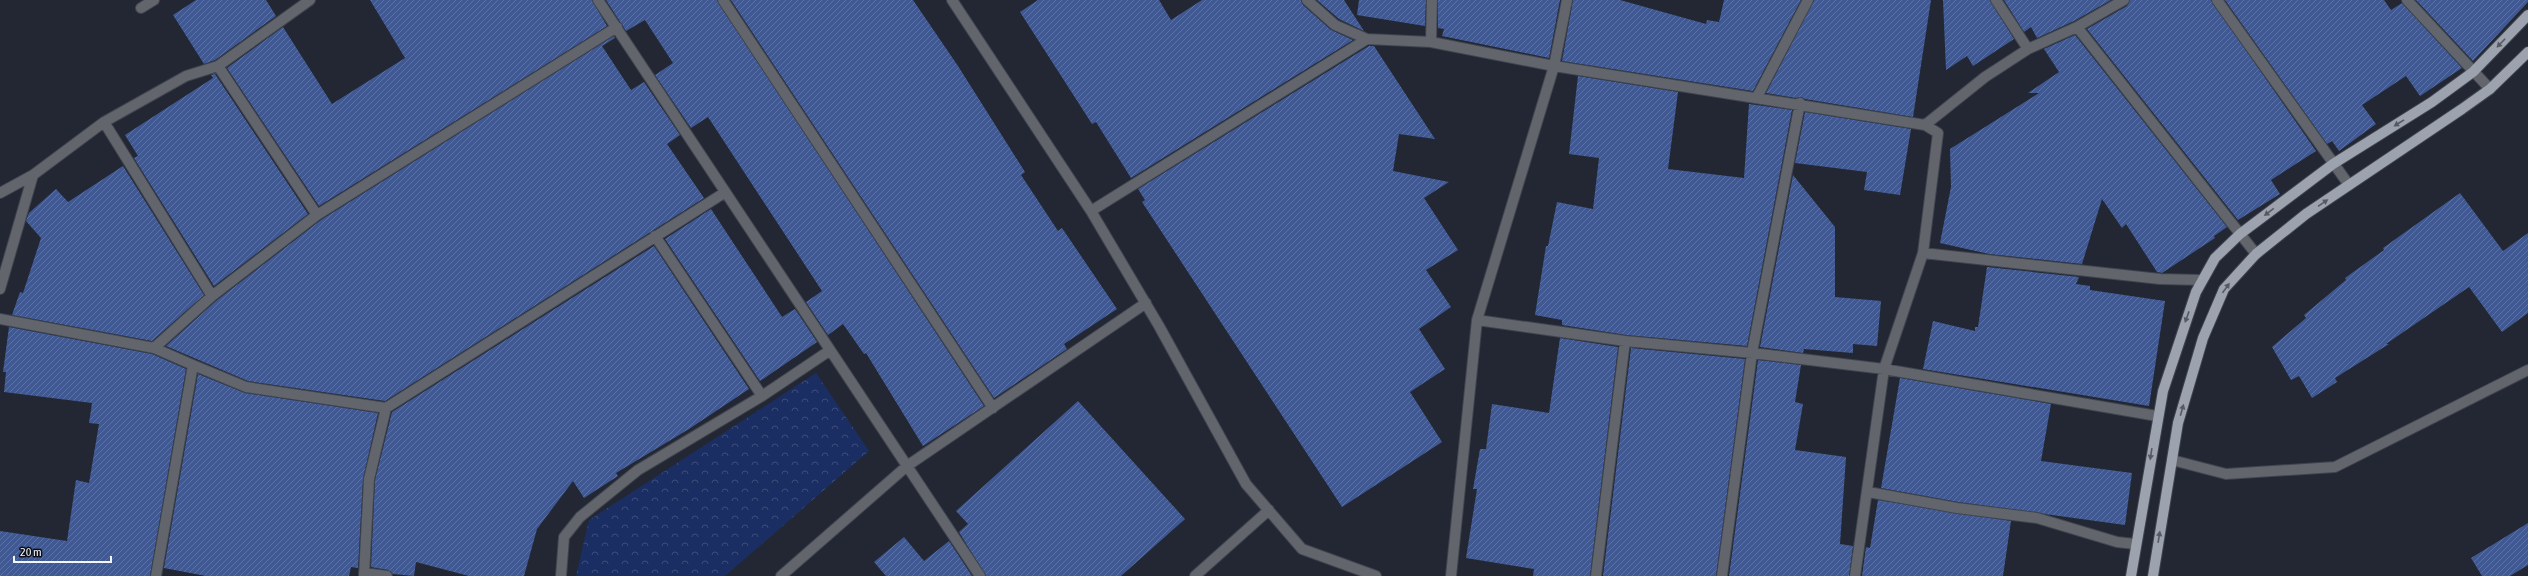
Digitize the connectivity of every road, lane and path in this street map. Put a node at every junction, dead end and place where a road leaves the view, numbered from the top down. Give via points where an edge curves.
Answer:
1 (154, 0) edge
2 (310, 0) edge
3 (598, 0) edge
4 (723, 0) edge
5 (952, 0) edge
6 (1307, 0) edge
7 (1432, 0) edge
8 (1567, 0) edge
9 (1808, 0) edge
10 (1996, 0) edge
11 (2124, 0) edge
12 (2217, 0) edge
13 (2407, 0) edge
14 (141, 8) dead end
15 (2528, 15) edge
16 (616, 27) junction
17 (2077, 27) junction
18 (1367, 39) junction
19 (1431, 42) junction
20 (2028, 49) junction
21 (2528, 52) edge
22 (218, 66) junction
23 (1554, 66) junction
24 (2473, 72) junction
25 (2490, 89) junction
26 (1757, 97) junction
27 (1800, 103) junction
28 (104, 122) junction
29 (1925, 125) junction
30 (2333, 164) junction
31 (33, 175) junction
32 (2349, 185) junction
33 (0, 193) edge
34 (724, 193) junction
35 (1092, 211) junction
36 (317, 215) junction
37 (2240, 234) junction
38 (655, 236) junction
39 (1923, 253) junction
40 (2256, 254) junction
41 (2201, 280) junction
42 (0, 289) edge
43 (212, 296) junction
44 (1146, 303) junction
45 (0, 319) edge
46 (1478, 320) junction
47 (1625, 341) junction
48 (154, 348) junction
49 (829, 351) junction
50 (1752, 353) junction
51 (193, 365) junction
52 (1884, 369) junction
53 (2528, 370) edge
54 (762, 396) junction
55 (386, 408) junction
56 (993, 408) junction
57 (2157, 416) junction
58 (2172, 460) junction
59 (907, 466) junction
60 (1868, 492) junction
61 (1269, 510) junction
62 (2136, 544) junction
63 (364, 575) edge
64 (156, 576) edge
65 (387, 576) edge
66 (561, 576) edge
67 (781, 576) edge
68 (980, 576) edge
69 (1195, 576) edge
70 (1376, 576) edge
71 (1451, 576) edge
72 (1596, 576) edge
73 (1722, 576) edge
74 (1855, 576) edge
75 (2131, 576) edge
76 (2153, 576) edge

1 - 14 street
2 - 22 street
3 - 16 street
4 - 56 street
5 - 35 street
6 - 18 street via 1335,25
7 - 19 street
8 - 23 street
9 - 26 street
10 - 20 street
11 - 17 street
12 - 30 street
13 - 24 street
15 -> 24 main road
16 - 34 street
16 - 36 street
17 - 20 street
17 - 37 street
18 - 19 street
18 - 35 street
19 - 23 street
20 - 29 street via 1985,77
21 - 25 main road
22 - 28 street via 186,76
22 - 36 street
23 - 26 street
23 - 46 street
24 - 25 street
24 -> 30 main road via 2432,102
25 - 32 main road
26 - 27 street
27 - 29 street
27 - 50 street
28 - 31 street
28 - 43 street
29 - 39 street via 1938,133
30 - 32 street
30 -> 37 main road
31 - 33 street
31 - 42 street
40 -> 32 main road via 2306,214
34 - 38 street
34 - 49 street
35 - 44 street
36 - 43 street
37 - 40 street
37 - 41 main road via 2215,258
38 - 54 street
38 - 55 street
39 - 41 street via 2160,279
39 - 52 street
58 -> 40 main road via 2178,423 2203,338 2224,289
41 -> 57 main road via 2174,352
43 - 48 street
44 - 56 street
44 - 61 street via 1246,484
45 - 48 street
46 - 47 street
46 - 71 street
47 - 50 street
47 - 72 street
48 - 51 street
49 - 54 street
49 - 59 street
50 - 52 street
50 - 73 street
51 - 55 street via 246,387
51 - 64 street
52 - 57 street
52 - 60 street
53 - 58 street via 2335,467 2226,474
54 - 66 street via 638,470 580,517 564,537
55 - 63 street via 369,480
56 - 59 street
57 -> 62 main road
76 -> 58 main road
59 - 67 street
59 - 68 street
60 - 62 street via 1957,508 2037,518 2117,542
60 - 74 street
61 - 69 street
61 - 70 street via 1302,549
62 - 75 main road
63 - 65 street

